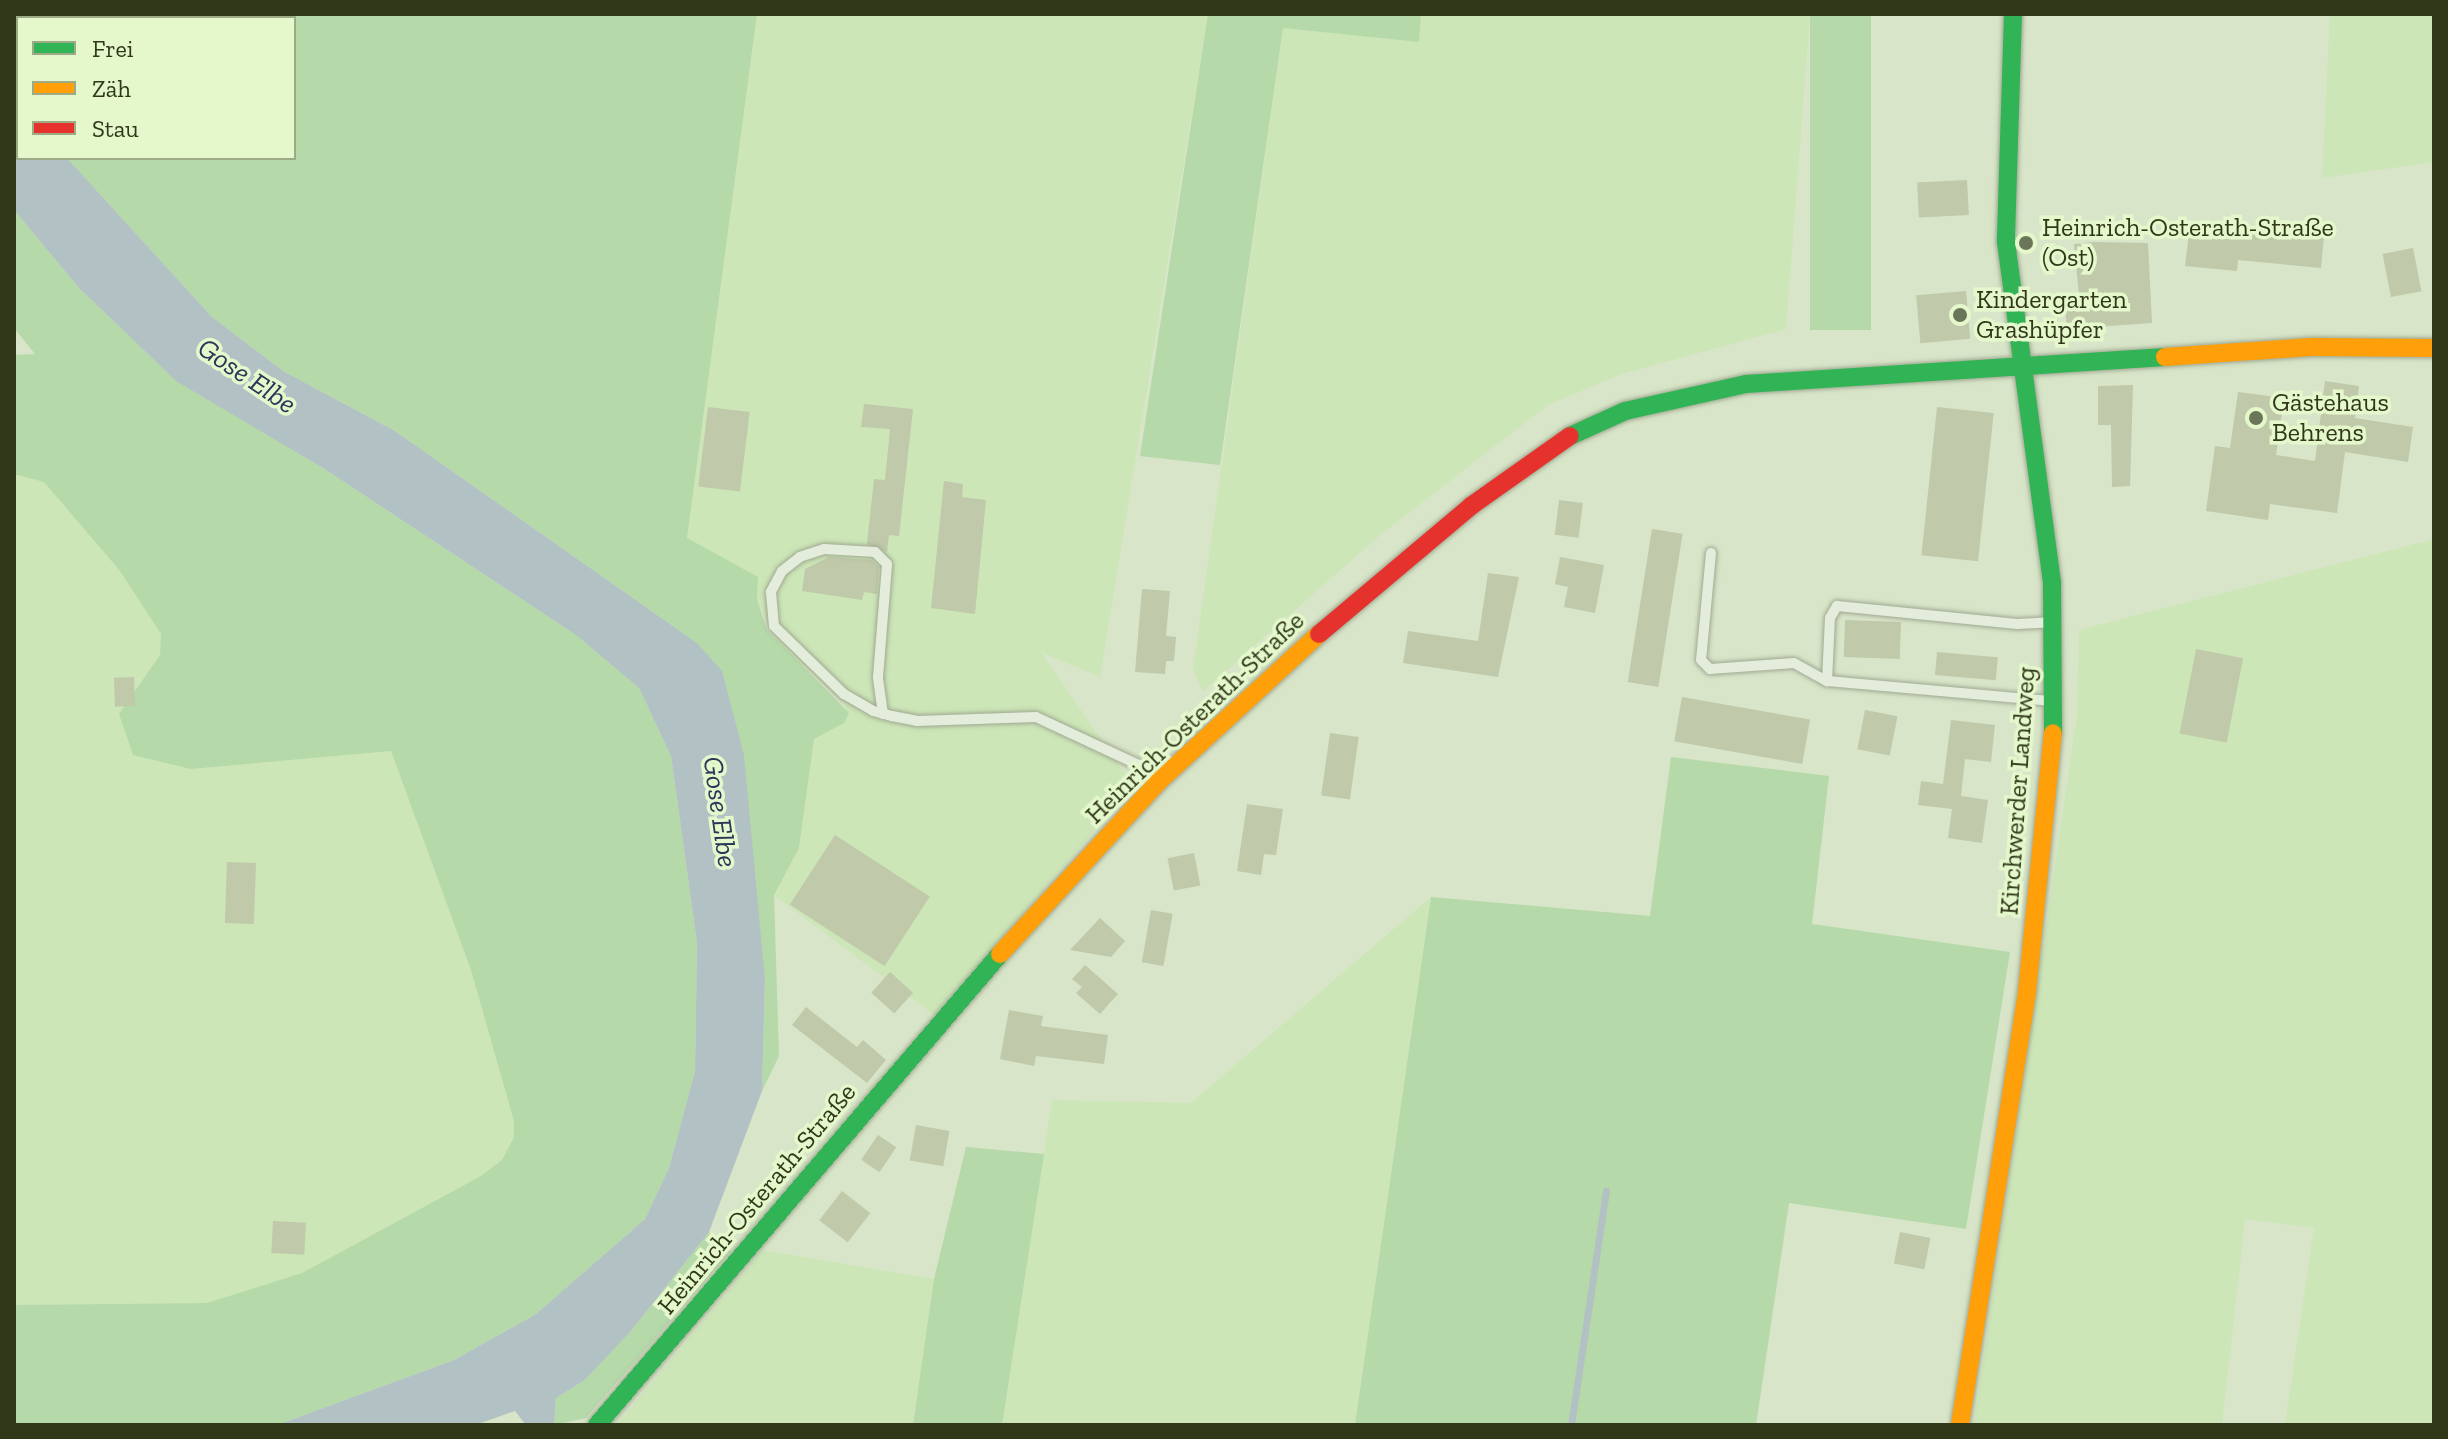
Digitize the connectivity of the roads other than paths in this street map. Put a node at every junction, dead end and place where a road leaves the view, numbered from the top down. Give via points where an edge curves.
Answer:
1 (2013, 14) edge
2 (2434, 348) edge
3 (2018, 371) junction
4 (1711, 553) dead end
5 (2053, 622) junction
6 (1827, 681) junction
7 (2055, 702) junction
8 (883, 714) junction
9 (1157, 783) junction
10 (597, 1425) edge
11 (1960, 1425) edge

1 - 3 street, Kirchwerder Landweg via 2006,242
2 - 3 street, Heinrich-Osterath-Straße via 2312,347
3 - 5 street, Kirchwerder Landweg via 2038,480
3 - 9 street, Heinrich-Osterath-Straße via 1746,384 1625,411 1572,435 1471,506 1348,607
4 - 6 lane via 1701,660 1710,669 1729,670 1794,663
5 - 6 lane via 2017,624 1837,606 1830,618
5 - 7 street, Kirchwerder Landweg
6 - 7 lane
7 - 11 street, Kirchwerder Landweg via 2027,992
8 - 8 lane via 844,694 774,626 771,592 782,571 800,557 824,549 875,552 887,564 878,677
8 - 9 lane via 941,722 1036,717 1139,765
9 - 10 street, Heinrich-Osterath-Straße via 997,957

